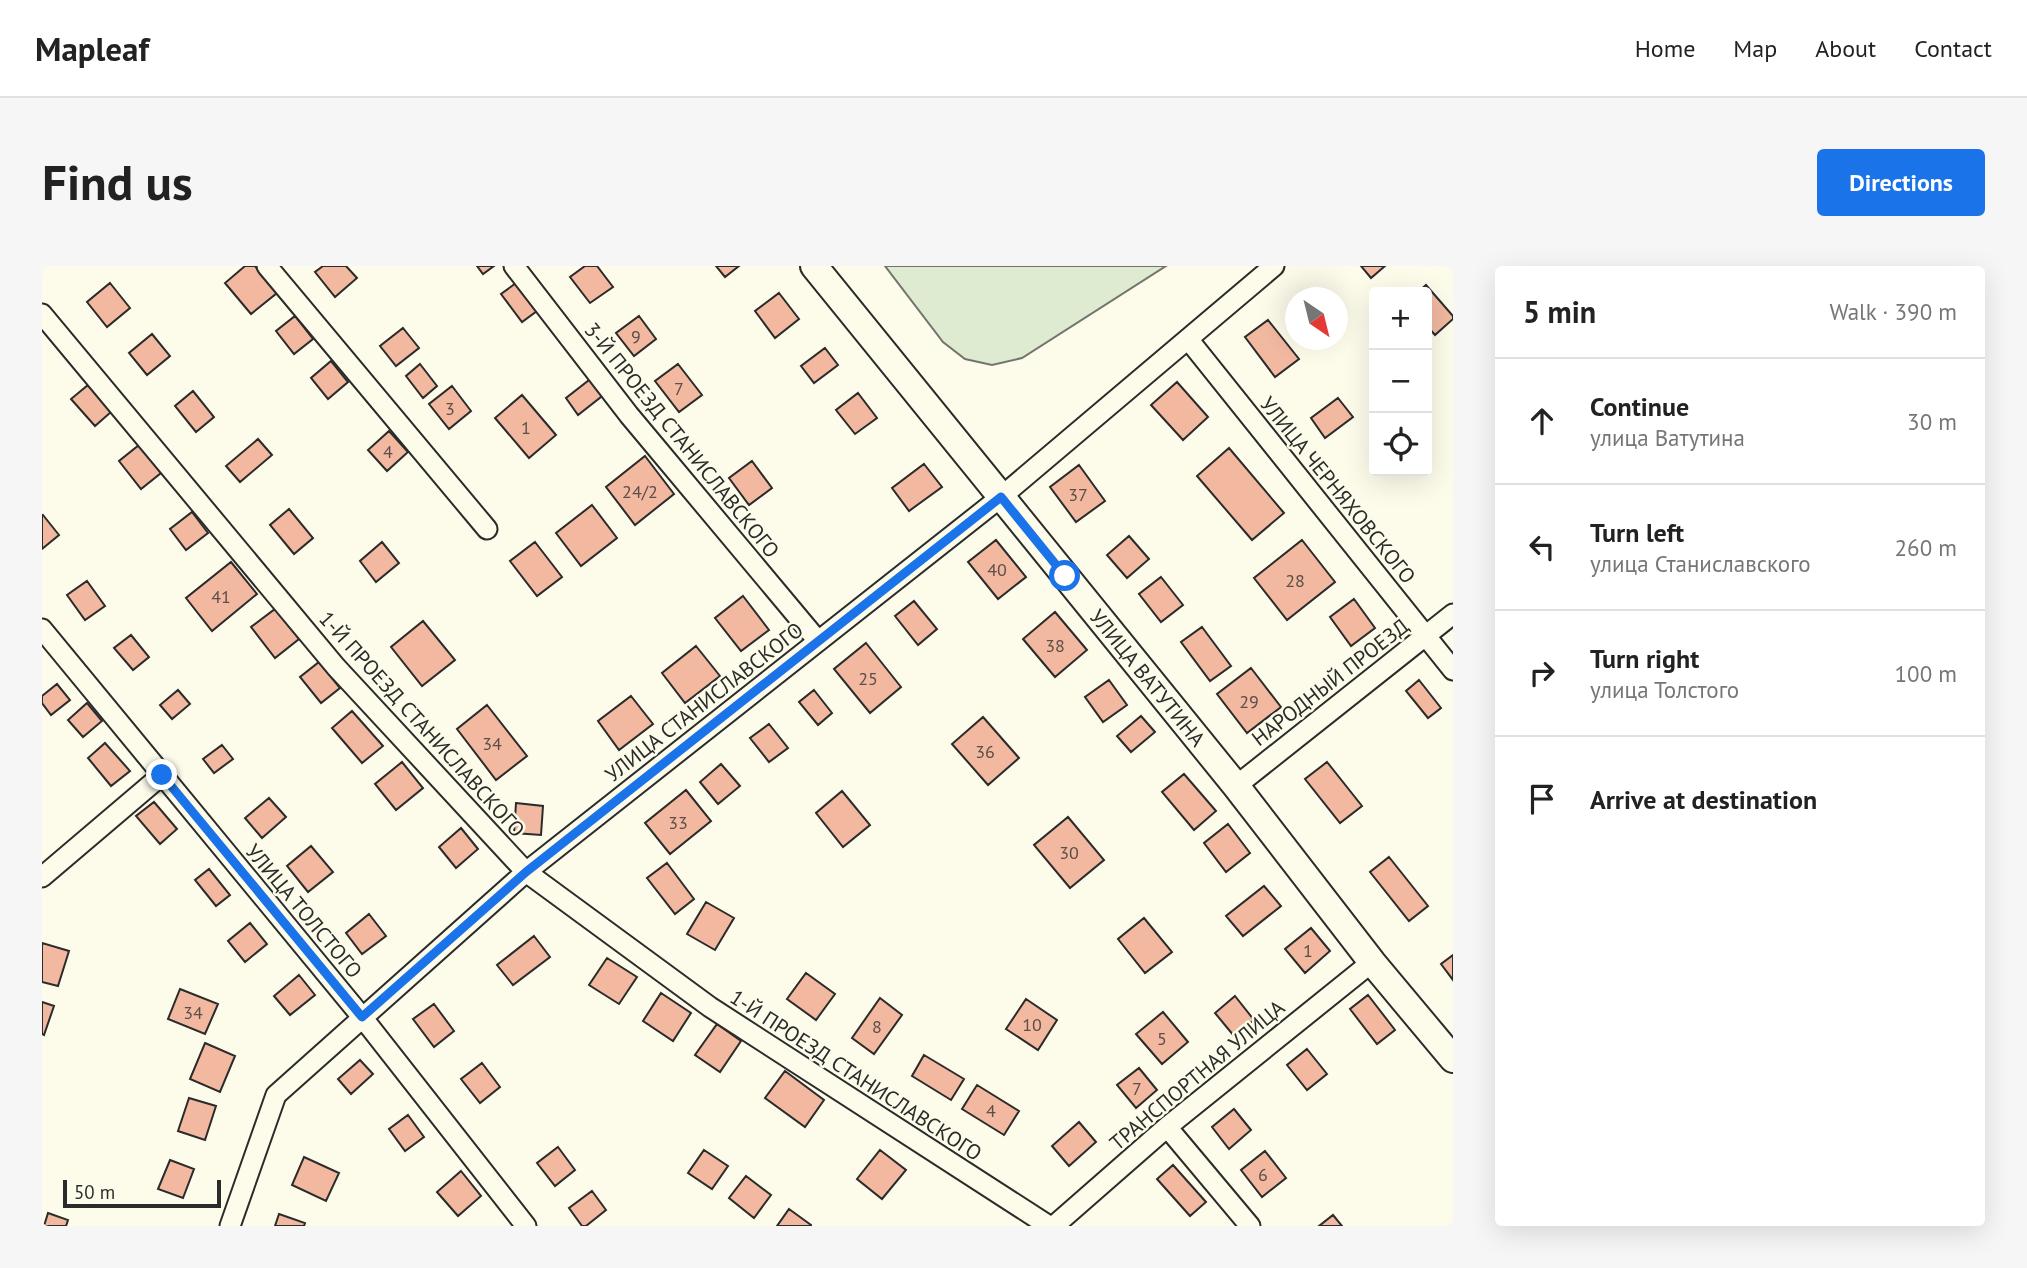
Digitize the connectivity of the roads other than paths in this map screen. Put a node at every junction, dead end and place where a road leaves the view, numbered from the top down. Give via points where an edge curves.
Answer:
1 (267, 266) edge
2 (514, 266) edge
3 (814, 266) edge
4 (1275, 266) edge
5 (42, 314) edge
6 (1188, 339) junction
7 (1001, 497) junction
8 (487, 529) dead end
9 (1453, 614) edge
10 (42, 629) edge
11 (1426, 635) junction
12 (818, 641) junction
13 (1453, 670) edge
14 (162, 775) junction
15 (1236, 786) junction
16 (526, 872) junction
17 (42, 877) edge
18 (1372, 962) junction
19 (362, 1017) junction
20 (1453, 1059) edge
21 (1167, 1128) junction
22 (230, 1226) edge
23 (526, 1226) edge
24 (1049, 1226) edge
25 (1054, 1226) edge
26 (1251, 1226) edge

1 - 8 street
2 - 12 street, 3-Й ПРОЕЗД СТАНИСЛАВСКОГО via 629,415
3 - 7 street, УЛИЦА ВАТУТИНА
4 - 6 street, УЛИЦА СТАНИСЛАВСКОГО
5 - 16 street, 1-Й ПРОЕЗД СТАНИСЛАВСКОГО via 337,667
6 - 7 street, УЛИЦА СТАНИСЛАВСКОГО
6 - 11 street, УЛИЦА ЧЕРНЯХОВСКОГО
7 - 12 street, УЛИЦА СТАНИСЛАВСКОГО
7 - 15 street, УЛИЦА ВАТУТИНА
9 - 11 street, НАРОДНЫЙ ПРОЕЗД
10 - 14 street, УЛИЦА ТОЛСТОГО
11 - 13 street, УЛИЦА ЧЕРНЯХОВСКОГО
11 - 15 street, НАРОДНЫЙ ПРОЕЗД
12 - 16 street, УЛИЦА СТАНИСЛАВСКОГО
14 - 17 street
14 - 19 street, УЛИЦА ТОЛСТОГО
15 - 18 street, УЛИЦА ВАТУТИНА
16 - 19 street, УЛИЦА СТАНИСЛАВСКОГО
16 - 24 street, 1-Й ПРОЕЗД СТАНИСЛАВСКОГО via 710,1007
18 - 20 street, УЛИЦА ВАТУТИНА
18 - 21 street, ТРАНСПОРТНАЯ УЛИЦА
19 - 22 street, УЛИЦА СТАНИСЛАВСКОГО via 276,1095
19 - 23 street, УЛИЦА ТОЛСТОГО
21 - 25 street, ТРАНСПОРТНАЯ УЛИЦА
21 - 26 street

